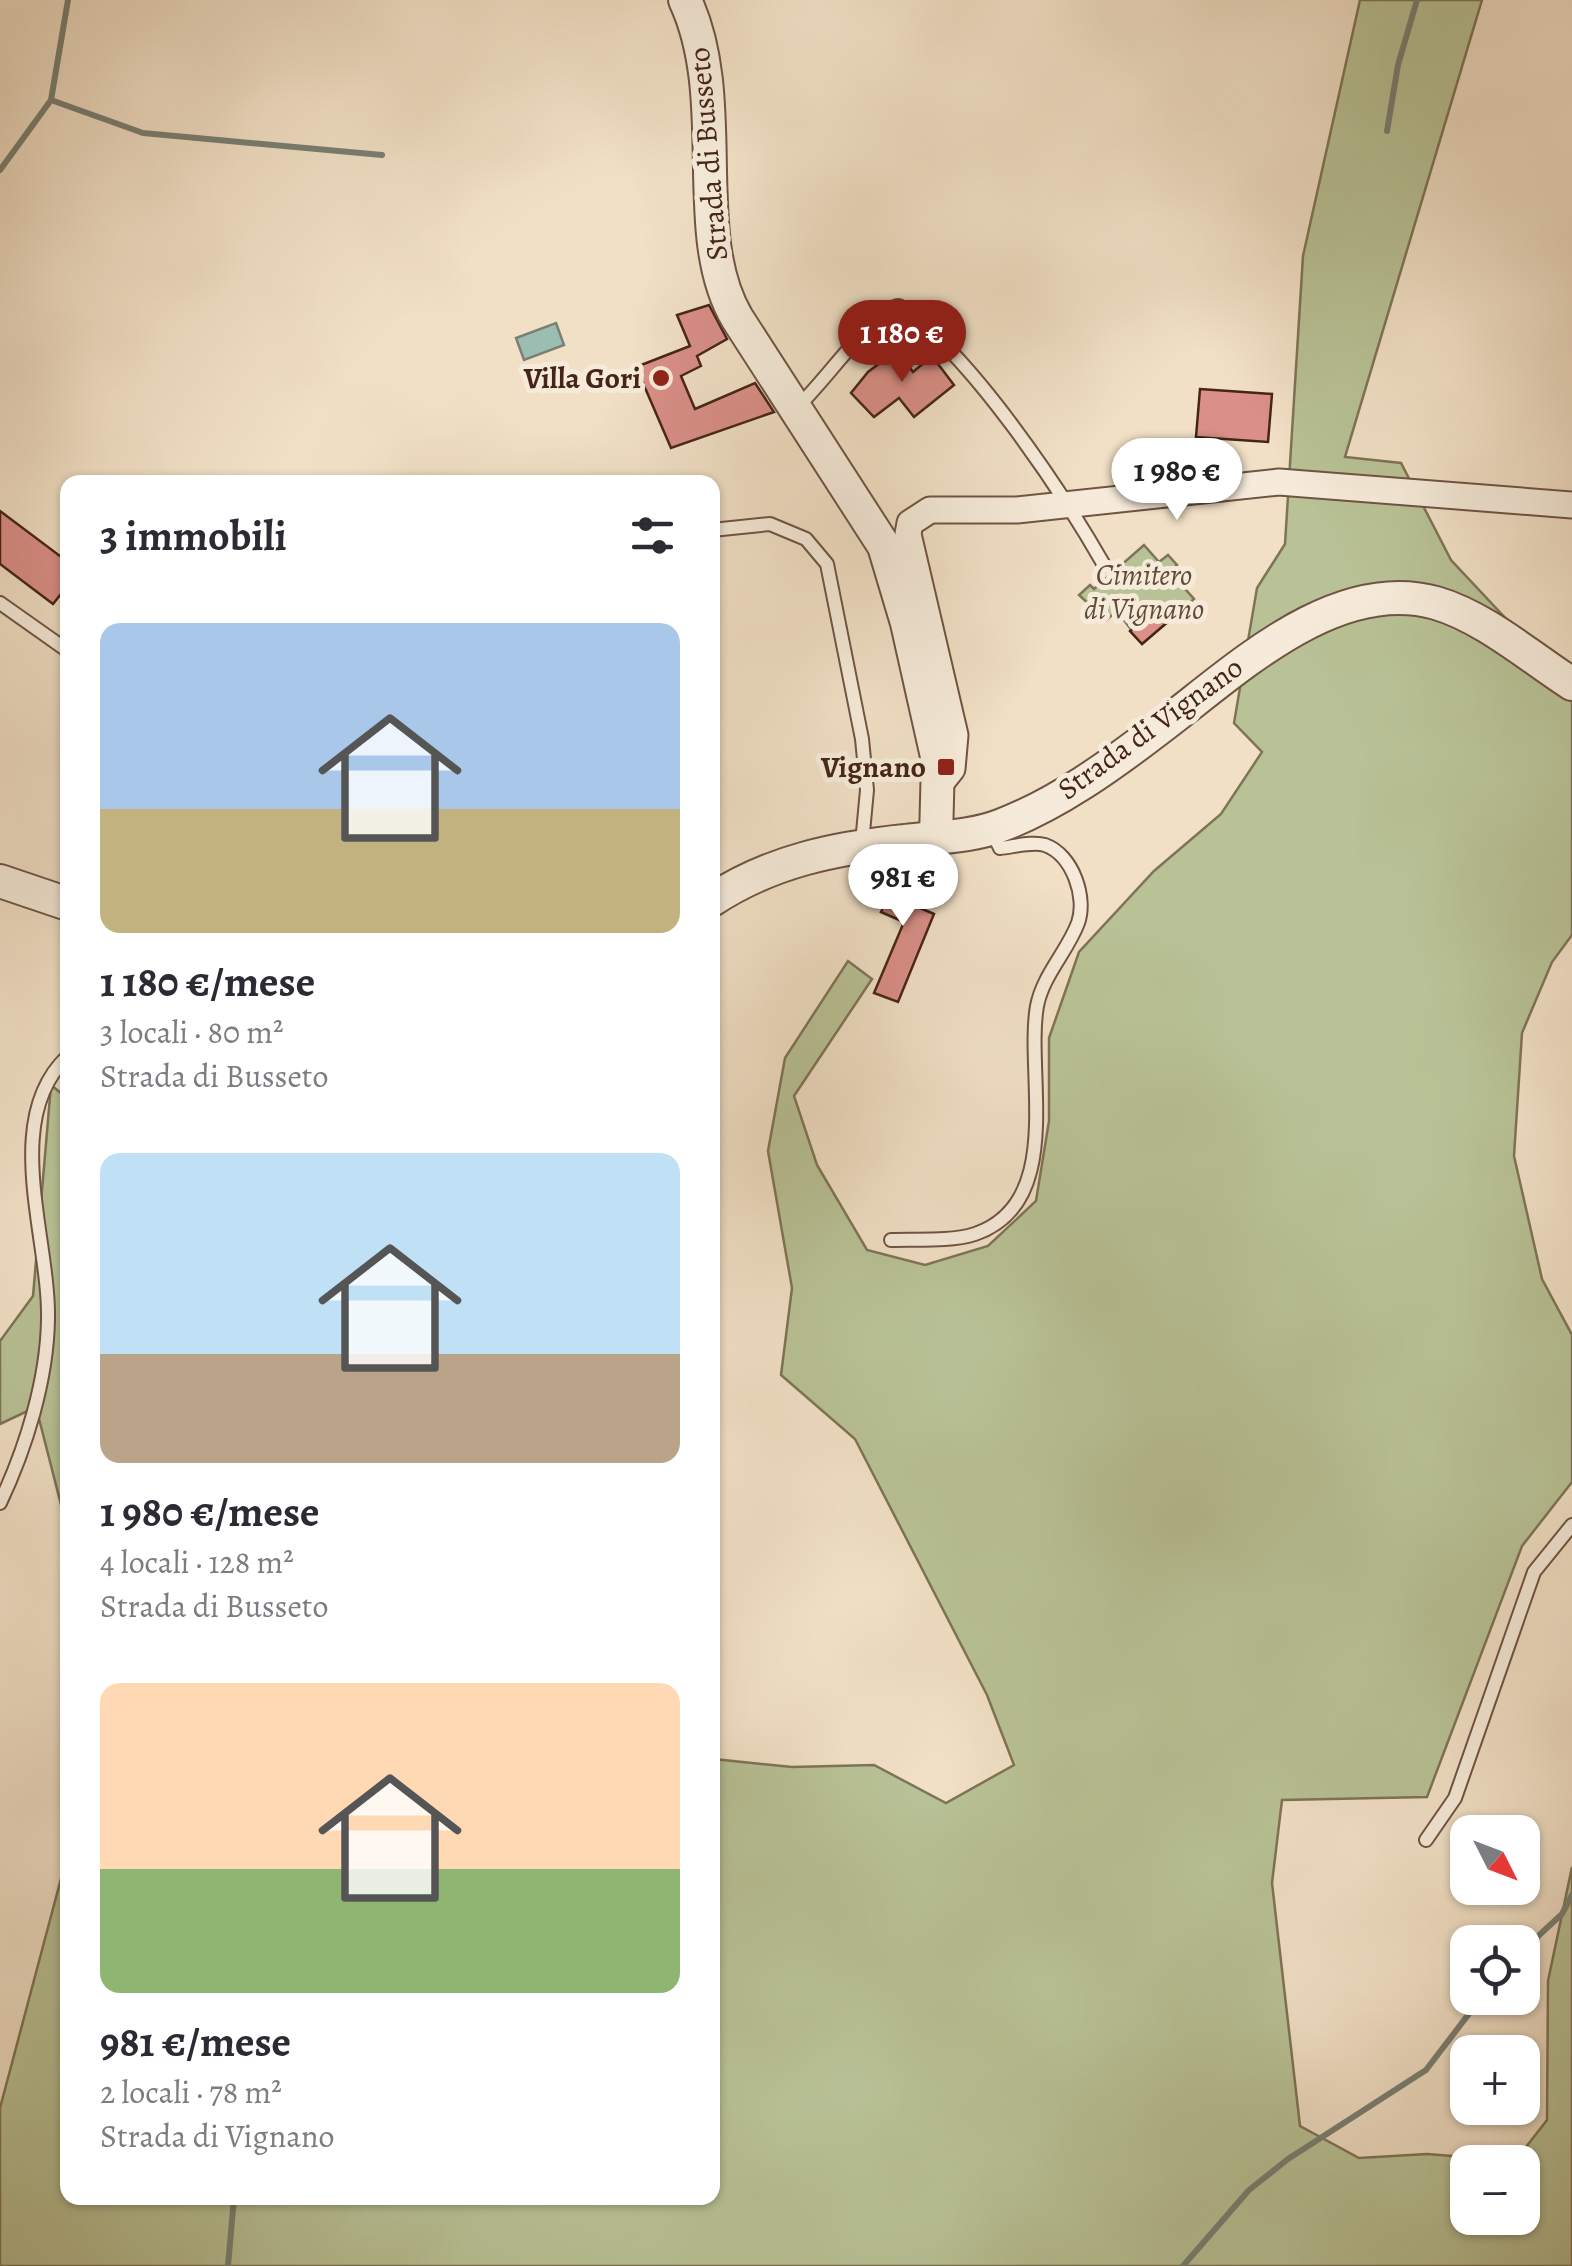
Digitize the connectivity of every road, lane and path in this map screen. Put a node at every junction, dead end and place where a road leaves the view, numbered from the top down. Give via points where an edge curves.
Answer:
1 (686, 0) edge
2 (797, 407) junction
3 (1068, 502) junction
4 (1572, 504) edge
5 (720, 529) edge
6 (1104, 565) dead end
7 (0, 603) edge
8 (60, 646) edge
9 (1572, 684) edge
10 (940, 784) junction
11 (991, 830) junction
12 (936, 838) junction
13 (861, 846) junction
14 (0, 881) edge
15 (720, 896) edge
16 (60, 901) edge
17 (60, 1063) edge
18 (890, 1240) dead end
19 (0, 1503) edge
20 (1572, 1524) edge
21 (1426, 1840) dead end

1 - 2 street, Strada di Busseto via 706,67 720,282 736,318
2 - 3 lane via 884,310 899,306 946,349
2 - 10 street, Strada di Busseto via 884,546 908,623
3 - 4 street, Strada di Busseto via 1296,482
3 - 6 lane
3 - 10 street, Strada di Busseto via 1017,510 930,510 910,523 910,548 954,735 952,769
5 - 13 lane via 770,524 806,539 827,564 862,739 867,790
7 - 8 lane
9 - 11 street, Strada di Vignano via 1458,610 1399,600 1354,607 1307,622 1248,657 1123,754
10 - 12 street, Strada di Busseto
11 - 12 street, Strada di Vignano
11 - 18 lane via 1000,848 1044,844 1077,878 1080,919 1037,1006 1037,1133 1028,1179 1004,1215 972,1235
12 - 13 street, Strada di Vignano
13 - 15 street, Strada di Vignano via 770,868
14 - 16 street
17 - 19 lane via 36,1105 33,1156 49,1318 43,1380
20 - 21 lane via 1534,1572 1455,1798

